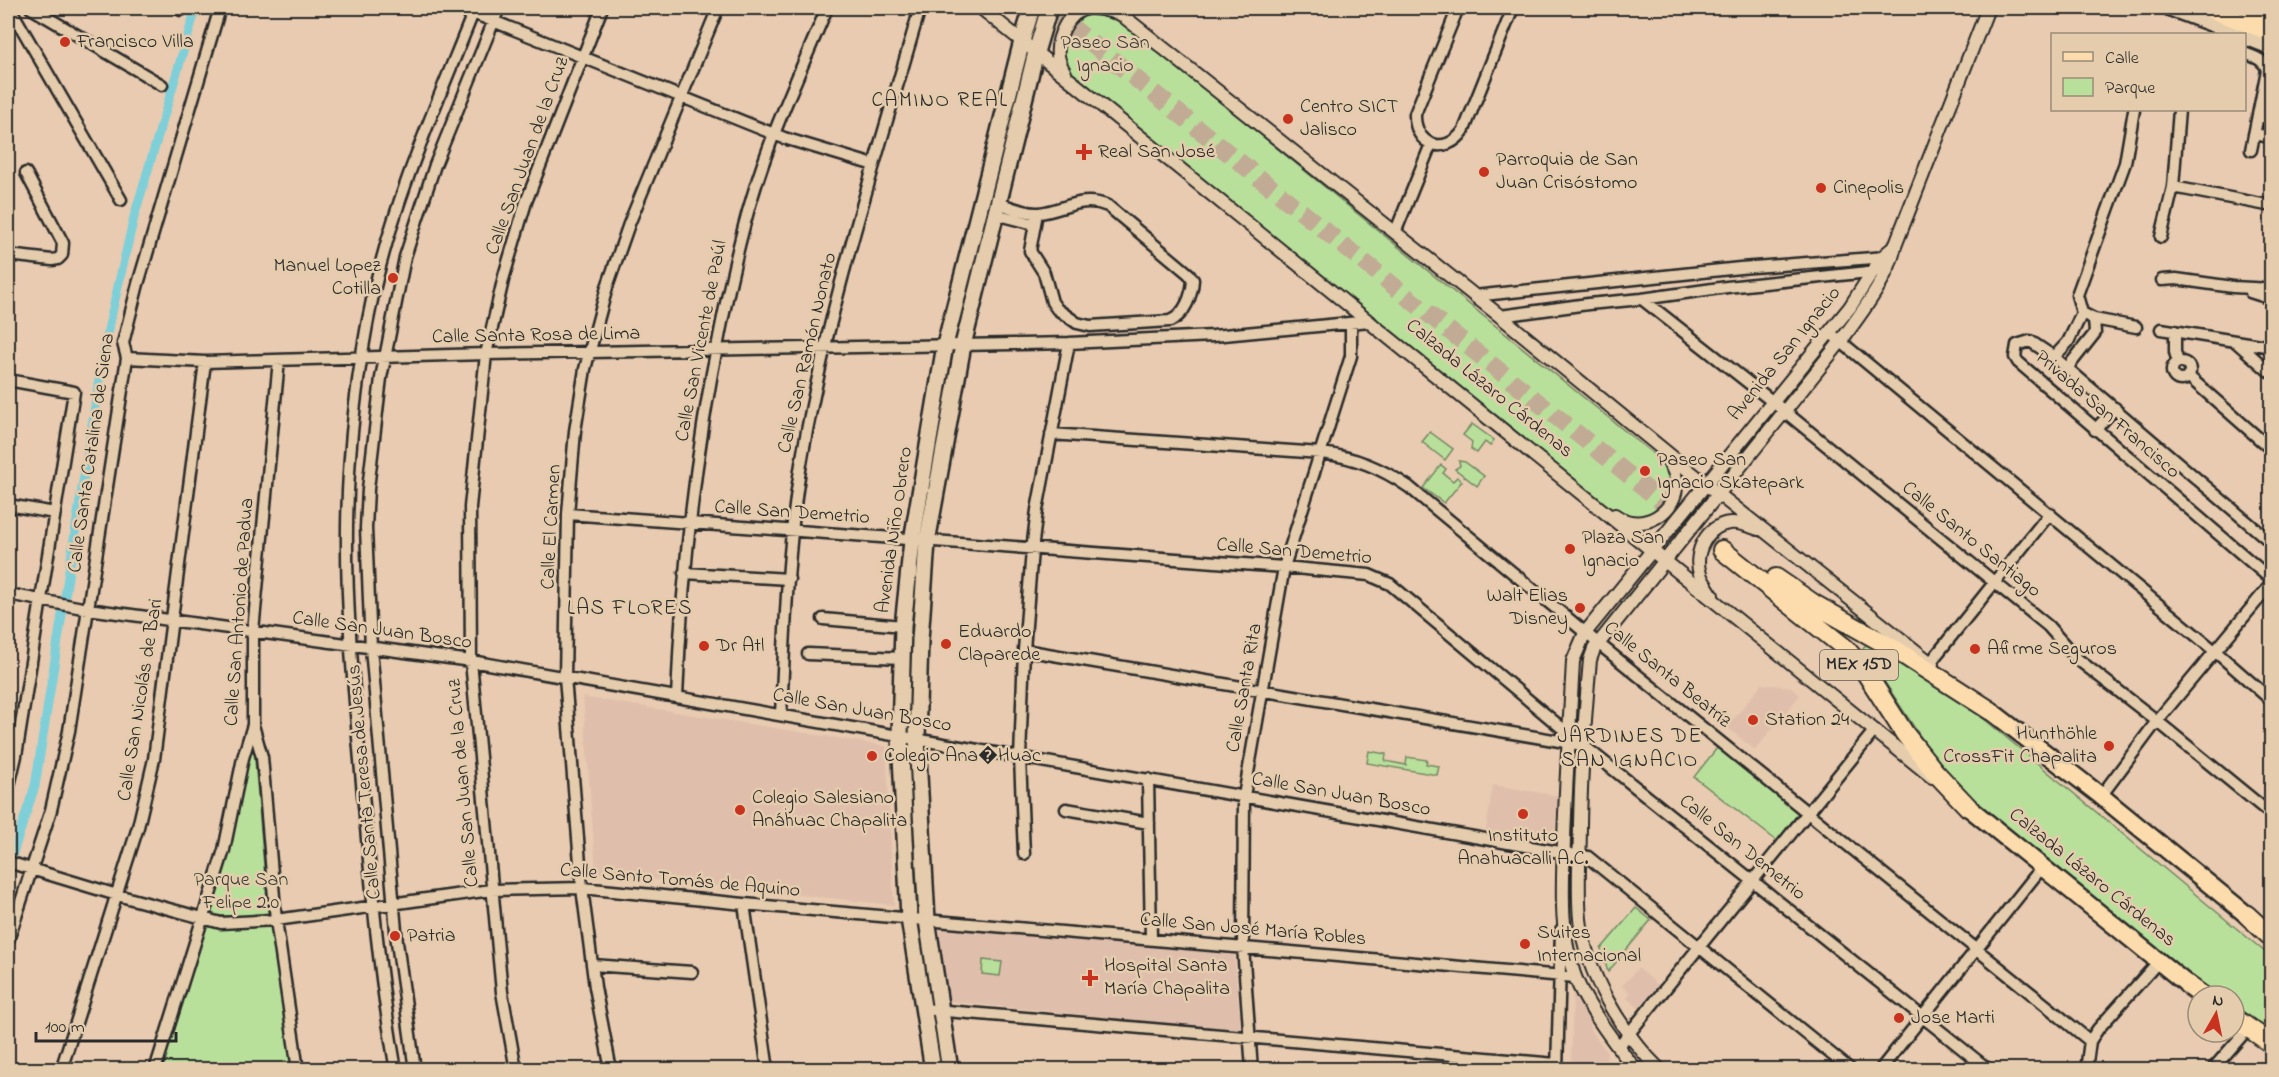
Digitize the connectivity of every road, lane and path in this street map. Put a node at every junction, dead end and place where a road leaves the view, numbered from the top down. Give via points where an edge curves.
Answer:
1 (10, 8) edge
2 (31, 8) edge
3 (220, 8) edge
4 (499, 8) edge
5 (602, 8) edge
6 (718, 8) edge
7 (827, 8) edge
8 (920, 8) edge
9 (981, 8) edge
10 (1032, 8) edge
11 (1049, 8) edge
12 (1458, 8) edge
13 (1513, 8) edge
14 (1988, 8) edge
15 (2170, 8) edge
16 (2249, 8) edge
17 (2211, 9) edge
18 (474, 10) edge
19 (1118, 11) edge
20 (2271, 16) edge
21 (494, 22) junction
22 (2237, 33) edge
23 (2271, 33) edge
24 (2246, 37) edge
25 (1022, 41) junction
26 (2271, 47) edge
27 (1036, 52) junction
28 (2246, 54) edge
29 (582, 57) junction
30 (1067, 77) junction
31 (162, 85) dead end
32 (681, 97) junction
33 (2134, 111) edge
34 (2179, 111) edge
35 (774, 134) junction
36 (1431, 144) junction
37 (2251, 150) dead end
38 (874, 165) junction
39 (26, 173) dead end
40 (2173, 187) junction
41 (121, 200) dead end
42 (2271, 206) edge
43 (997, 208) junction
44 (1035, 219) junction
45 (1395, 233) junction
46 (2161, 237) dead end
47 (1890, 253) junction
48 (8, 255) edge
49 (1719, 270) junction
50 (1873, 271) junction
51 (1886, 271) junction
52 (2162, 280) dead end
53 (1587, 284) junction
54 (1727, 287) junction
55 (2233, 287) junction
56 (2271, 289) edge
57 (1474, 296) junction
58 (1642, 299) junction
59 (2271, 299) edge
60 (1588, 304) junction
61 (2082, 313) junction
62 (1500, 316) junction
63 (2094, 319) junction
64 (1370, 321) junction
65 (1351, 323) junction
66 (2136, 327) dead end
67 (2161, 329) dead end
68 (2175, 331) junction
69 (1830, 332) junction
70 (1841, 341) junction
71 (2236, 341) junction
72 (1069, 343) junction
73 (945, 345) junction
74 (963, 345) junction
75 (2271, 347) edge
76 (823, 348) junction
77 (716, 350) junction
78 (589, 352) junction
79 (486, 354) junction
80 (2054, 357) junction
81 (127, 358) junction
82 (384, 358) junction
83 (360, 359) junction
84 (279, 360) junction
85 (205, 362) junction
86 (2068, 367) junction
87 (2271, 374) edge
88 (8, 380) edge
89 (1773, 402) junction
90 (2115, 408) junction
91 (1785, 412) junction
92 (2095, 430) junction
93 (1051, 434) junction
94 (1658, 445) junction
95 (2271, 450) edge
96 (1321, 453) junction
97 (1568, 483) junction
98 (1706, 484) junction
99 (1719, 494) junction
100 (8, 505) edge
101 (55, 513) junction
102 (2050, 513) junction
103 (568, 514) junction
104 (688, 523) junction
105 (792, 531) junction
106 (1765, 531) junction
107 (912, 541) junction
108 (927, 542) junction
109 (2271, 543) edge
110 (1032, 550) junction
111 (1652, 551) junction
112 (1665, 562) junction
113 (1284, 567) junction
114 (684, 573) junction
115 (789, 579) junction
116 (2271, 581) edge
117 (1995, 583) junction
118 (8, 594) edge
119 (44, 601) junction
120 (1716, 602) junction
121 (88, 609) junction
122 (823, 619) dead end
123 (172, 620) junction
124 (903, 626) junction
125 (253, 631) junction
126 (1585, 633) junction
127 (1599, 644) junction
128 (351, 645) junction
129 (371, 648) junction
130 (1024, 650) junction
131 (2216, 652) junction
132 (808, 654) dead end
133 (902, 658) junction
134 (471, 661) junction
135 (1930, 663) junction
136 (565, 677) junction
137 (1262, 691) junction
138 (677, 697) junction
139 (2271, 701) edge
140 (1991, 711) junction
141 (780, 715) junction
142 (2157, 721) junction
143 (253, 725) junction
144 (1875, 730) junction
145 (900, 736) junction
146 (1569, 738) junction
147 (917, 739) junction
148 (1584, 745) junction
149 (1020, 758) junction
150 (10, 775) edge
151 (1148, 779) junction
152 (8, 790) edge
153 (1244, 796) junction
154 (2101, 796) junction
155 (1968, 807) junction
156 (1066, 809) dead end
157 (1809, 812) junction
158 (2271, 814) edge
159 (1149, 823) junction
160 (1564, 853) junction
161 (1024, 854) dead end
162 (1580, 856) junction
163 (8, 862) edge
164 (2043, 866) junction
165 (31, 870) junction
166 (1754, 880) junction
167 (582, 888) junction
168 (491, 890) junction
169 (117, 895) junction
170 (1562, 899) junction
171 (393, 903) junction
172 (744, 904) junction
173 (373, 906) junction
174 (2247, 915) joint
175 (909, 918) junction
176 (203, 919) junction
177 (276, 920) junction
178 (927, 920) junction
179 (2271, 937) edge
180 (1151, 939) junction
181 (8, 941) edge
182 (1243, 947) junction
183 (1699, 948) junction
184 (1976, 948) junction
185 (2159, 961) junction
186 (592, 965) junction
187 (692, 972) dead end
188 (1558, 976) junction
189 (1575, 977) junction
190 (2188, 984) edge
191 (923, 1009) junction
192 (941, 1011) junction
193 (1922, 1016) junction
194 (2246, 1029) edge
195 (2246, 1031) edge
196 (1628, 1034) junction
197 (1249, 1037) junction
198 (2090, 1041) junction
199 (2227, 1044) edge
200 (2271, 1044) edge
201 (1618, 1047) junction
202 (2271, 1053) edge
203 (1557, 1067) edge
204 (61, 1070) edge
205 (155, 1070) edge
206 (298, 1070) edge
207 (396, 1070) edge
208 (415, 1070) edge
209 (516, 1070) edge
210 (611, 1070) edge
211 (768, 1070) edge
212 (933, 1070) edge
213 (950, 1070) edge
214 (1252, 1070) edge
215 (1636, 1070) edge
216 (1660, 1070) edge
217 (1851, 1070) edge
218 (1880, 1070) edge
219 (1989, 1070) edge
220 (2086, 1070) edge
221 (2212, 1070) edge

1 - 41 street
2 - 31 street
3 - 81 street, Calle Santa Catalina de Siena via 138,284 123,343
4 - 21 street, Calle Santa Teresa de Jesús
5 - 29 street, Calle San Juan de la Cruz
6 - 32 street, Calle El Carmen
7 - 35 street, Calle San Vicente de Paúl
8 - 38 street, Calle San Ramón Nonato
9 - 25 street, Calzada Lázaro Cárdenas
10 - 25 main road, Avenida Niño Obrero
11 - 27 main road, Avenida Niño Obrero
12 - 36 street via 1415,114 1417,131
13 - 36 street via 1464,130 1453,143
14 - 47 street, Avenida San Ignacio
15 - 22 main road
16 - 20 main road
17 - 23 main road
18 - 21 street
18 - 83 street, Calle Santa Teresa de Jesús via 397,211
19 - 30 street via 1086,8 1066,25 1058,41 1058,59
19 - 45 street, Calzada Lázaro Cárdenas
21 - 29 street
21 - 82 street, Calle Santa Teresa de Jesús via 417,217
24 - 26 main road
25 - 27 street, Calzada Lázaro Cárdenas
25 - 73 main road, Avenida Niño Obrero
27 - 30 street, Calzada Lázaro Cárdenas
27 - 43 main road, Avenida Niño Obrero
28 - 37 street via 2265,64 2266,70
29 - 32 street
29 - 79 street, Calle San Juan de la Cruz via 526,202
30 - 64 street, Calzada Lázaro Cárdenas
32 - 35 street
32 - 78 street, Calle El Carmen via 628,224
33 - 61 street via 2125,163 2077,295
34 - 40 street
35 - 38 street
35 - 77 street, Calle San Vicente de Paúl via 738,247
36 - 45 street
38 - 76 street, Calle San Ramón Nonato
39 - 48 street via 63,249 58,259 52,260
40 - 42 street
40 - 46 street
43 - 44 street
43 - 74 main road, Avenida Niño Obrero
44 - 44 street via 1030,251 1044,273 1052,302 1073,321 1090,326 1170,321 1183,312 1193,287 1189,274 1108,206 1083,201
45 - 57 street, Calzada Lázaro Cárdenas
47 - 49 street
47 - 50 street, Avenida San Ignacio
47 - 51 street, Avenida San Ignacio
49 - 53 street
49 - 54 street
50 - 51 street
50 - 54 street
50 - 69 street, Avenida San Ignacio
51 - 70 street, Avenida San Ignacio
52 - 55 street
53 - 57 street
53 - 60 street
54 - 58 street
55 - 56 street
55 - 59 street
57 - 62 street, Calzada Lázaro Cárdenas
58 - 60 street
58 - 89 street, Calle Santo Santiago
60 - 62 street
61 - 63 street
61 - 80 street via 2068,342
62 - 94 street, Calzada Lázaro Cárdenas
63 - 66 street
63 - 86 street via 2095,333
64 - 65 street, Calle Santa Rosa de Lima
64 - 97 street, Calzada Lázaro Cárdenas
65 - 72 street, Calle Santa Rosa de Lima via 1213,336
65 - 96 street, Calle Santa Rita via 1351,356
67 - 68 street
68 - 71 street
68 - 95 street via 2178,362 2172,368 2174,376 2181,380 2188,376
69 - 70 street
69 - 89 street, Avenida San Ignacio
70 - 91 street, Avenida San Ignacio
70 - 102 street
71 - 75 street
71 - 87 street
72 - 74 street, Calle Santa Rosa de Lima
72 - 93 street
73 - 74 street, Calle Santa Rosa de Lima
73 - 76 street, Calle Santa Rosa de Lima
73 - 107 main road, Avenida Niño Obrero
74 - 108 main road, Avenida Niño Obrero
76 - 77 street, Calle Santa Rosa de Lima
76 - 105 street, Calle San Ramón Nonato
77 - 78 street, Calle Santa Rosa de Lima
77 - 104 street, Calle San Vicente de Paúl
78 - 79 street, Calle Santa Rosa de Lima
78 - 103 street, Calle El Carmen via 575,431
79 - 82 street, Calle Santa Rosa de Lima
79 - 134 street, Calle San Juan de la Cruz via 470,507
80 - 86 street, Privada San Francisco
80 - 92 street, Privada San Francisco via 2030,341 2017,345 2015,352 2018,362
81 - 85 street, Calle Santa Rosa de Lima
81 - 121 street, Calle Santa Catalina de Siena
82 - 83 street, Calle Santa Rosa de Lima
82 - 129 street, Calle Santa Teresa de Jesús via 366,528
83 - 84 street, Calle Santa Rosa de Lima
83 - 128 street, Calle Santa Teresa de Jesús via 348,487
84 - 85 street, Calle Santa Rosa de Lima
84 - 125 street, Calle San Antonio de Padua
85 - 123 street, Calle San Nicolás de Bari
86 - 90 street, Privada San Francisco
88 - 101 street via 74,392
89 - 91 street, Calle Santo Santiago
89 - 98 street, Avenida San Ignacio
90 - 92 street
90 - 109 street, Privada San Francisco
91 - 99 street, Avenida San Ignacio
91 - 117 street, Calle Santo Santiago
92 - 116 street, Privada San Francisco
93 - 96 street, Calle Santa Beatríz
93 - 110 street
94 - 97 street via 1672,466 1675,494 1659,516 1648,522 1621,519
94 - 98 street, Calzada Lázaro Cárdenas
96 - 113 street, Calle Santa Rita
96 - 126 street, Calle Santa Beatríz via 1367,463 1409,487
97 - 111 street, Calzada Lázaro Cárdenas
98 - 99 street, Calzada Lázaro Cárdenas
98 - 111 street, Avenida San Ignacio
99 - 106 street, Calzada Lázaro Cárdenas
99 - 112 street, Avenida San Ignacio
100 - 101 street
101 - 119 street
102 - 117 street
102 - 131 street
103 - 104 street, Calle San Demetrio
103 - 136 street, Calle El Carmen
104 - 105 street, Calle San Demetrio
104 - 114 street, Calle San Vicente de Paúl
105 - 107 street, Calle San Demetrio
105 - 115 street, Calle San Ramón Nonato
106 - 120 street via 1730,523 1709,534 1697,559 1700,574
106 - 135 street, Calzada Lázaro Cárdenas
107 - 108 street, Calle San Demetrio
107 - 124 main road, Avenida Niño Obrero
108 - 110 street, Calle San Demetrio
108 - 147 main road, Avenida Niño Obrero
110 - 113 street, Calle San Demetrio
110 - 130 street
111 - 112 street, Calzada Lázaro Cárdenas
111 - 126 street, Avenida San Ignacio
112 - 120 street, Calzada Lázaro Cárdenas
112 - 127 street, Avenida San Ignacio
113 - 137 street, Calle Santa Rita
113 - 146 street, Calle San Demetrio via 1369,575 1390,584
114 - 115 street
114 - 138 street, Calle San Vicente de Paúl
115 - 141 street, Calle San Ramón Nonato
116 - 131 street
117 - 135 street
117 - 142 street, Calle Santo Santiago via 2048,626 2076,658
118 - 119 street, Calle San Juan Bosco
119 - 121 street, Calle San Juan Bosco
119 - 150 street
120 - 144 street, Calzada Lázaro Cárdenas
121 - 123 street, Calle San Juan Bosco
121 - 165 street, Calle Santa Catalina de Siena via 69,731 51,810
122 - 124 street
123 - 125 street, Calle San Juan Bosco
123 - 169 street, Calle San Nicolás de Bari via 154,759
124 - 133 main road, Avenida Niño Obrero
125 - 128 street, Calle San Juan Bosco
125 - 143 street, Calle San Antonio de Padua
126 - 127 street, Calle Santa Beatríz
126 - 146 street, Avenida San Ignacio via 1574,661
127 - 148 street, Avenida San Ignacio via 1590,660
127 - 157 street, Calle Santa Beatríz
128 - 129 street, Calle San Juan Bosco
128 - 173 street, Calle Santa Teresa de Jesús
129 - 134 street, Calle San Juan Bosco
129 - 171 street, Calle Santa Teresa de Jesús
130 - 137 street
130 - 149 street
131 - 139 street
131 - 142 street
132 - 133 street
133 - 145 main road, Avenida Niño Obrero
134 - 136 street, Calle San Juan Bosco
134 - 168 street, Calle San Juan de la Cruz
135 - 140 street, Calzada Lázaro Cárdenas
136 - 138 street, Calle San Juan Bosco
136 - 167 street, Calle El Carmen
137 - 146 street
137 - 153 street, Calle Santa Rita
138 - 141 street, Calle San Juan Bosco
140 - 154 main road, Calzada Lázaro Cárdenas / MEX 15D
140 - 155 highway, Calzada Lázaro Cárdenas / MEX 15D via 1725,546 1845,648 1905,734
141 - 145 street, Calle San Juan Bosco
142 - 154 street
142 - 158 street, Calle Santo Santiago
143 - 176 street, Calle San Antonio de Padua
143 - 177 street via 262,757
144 - 155 street, Calzada Lázaro Cárdenas
144 - 157 street
145 - 147 street, Calle San Juan Bosco
145 - 175 main road, Avenida Niño Obrero
146 - 148 street, Calle San Demetrio
146 - 160 street, Avenida San Ignacio
147 - 149 street, Calle San Juan Bosco
147 - 178 main road, Avenida Niño Obrero
148 - 162 street, Avenida San Ignacio
148 - 166 street, Calle San Demetrio
149 - 151 street, Calle San Juan Bosco
149 - 161 street
150 - 152 street
151 - 153 street, Calle San Juan Bosco
151 - 159 street
153 - 160 street, Calle San Juan Bosco
153 - 182 street, Calle Santa Rita
154 - 174 main road, Calzada Lázaro Cárdenas / MEX 15D
155 - 164 main road, Calzada Lázaro Cárdenas / MEX 15D
156 - 159 street
157 - 166 street
157 - 184 street, Calle Santa Beatríz
159 - 180 street
160 - 162 street, Calle San Juan Bosco
160 - 170 street, Avenida San Ignacio
162 - 183 street, Calle San Juan Bosco via 1588,857
162 - 196 street, Avenida San Ignacio via 1580,921 1587,950 1605,995
163 - 165 street, Calle Santo Tomás de Aquino
164 - 184 street
164 - 185 main road, Calzada Lázaro Cárdenas / MEX 15D
165 - 169 street, Calle Santo Tomás de Aquino
165 - 181 street, Calle Santa Catalina de Siena
166 - 183 street
166 - 193 street, Calle San Demetrio
167 - 168 street, Calle Santo Tomás de Aquino
167 - 172 street, Calle Santo Tomás de Aquino
167 - 186 street, Calle El Carmen
168 - 171 street, Calle Santo Tomás de Aquino
168 - 209 street, Calle San Juan de la Cruz via 502,992
169 - 176 street, Calle Santo Tomás de Aquino
169 - 204 street, Calle San Nicolás de Bari
170 - 188 street
170 - 189 street, Avenida San Ignacio via 1567,950
171 - 173 street, Calle Santo Tomás de Aquino
171 - 208 street, Calle Santa Teresa de Jesús
172 - 175 street, Calle Santo Tomás de Aquino
172 - 211 street
173 - 177 street, Calle Santo Tomás de Aquino
173 - 207 street, Calle Santa Teresa de Jesús
174 - 179 highway, Calzada Lázaro Cárdenas / MEX 15D
175 - 178 street, Calle Santo Tomás de Aquino
175 - 191 main road, Avenida Niño Obrero
176 - 177 street, Calle Santo Tomás de Aquino via 239,923
176 - 205 street, Calle San Antonio de Padua
177 - 206 street
178 - 180 street, Calle San José María Robles
178 - 192 main road, Avenida Niño Obrero
180 - 182 street, Calle San José María Robles
182 - 188 street, Calle San José María Robles
182 - 197 street, Calle Santa Rita
183 - 196 street
183 - 217 street, Calle San Juan Bosco
184 - 193 street
184 - 198 street, Calle Santa Beatríz
185 - 190 main road, Calzada Lázaro Cárdenas / MEX 15D
185 - 198 street
186 - 187 street
186 - 210 street, Calle El Carmen
188 - 189 street, Calle San José María Robles
188 - 203 street
189 - 201 street, Avenida San Ignacio
191 - 192 street
191 - 212 main road, Avenida Niño Obrero
192 - 197 street
192 - 213 main road, Avenida Niño Obrero
193 - 218 street
193 - 219 street, Calle San Demetrio
194 - 200 highway
195 - 202 street
196 - 201 street
196 - 216 street, Avenida San Ignacio
197 - 203 street
197 - 214 street, Calle Santa Rita
198 - 220 street
199 - 221 street
201 - 215 street, Avenida San Ignacio

